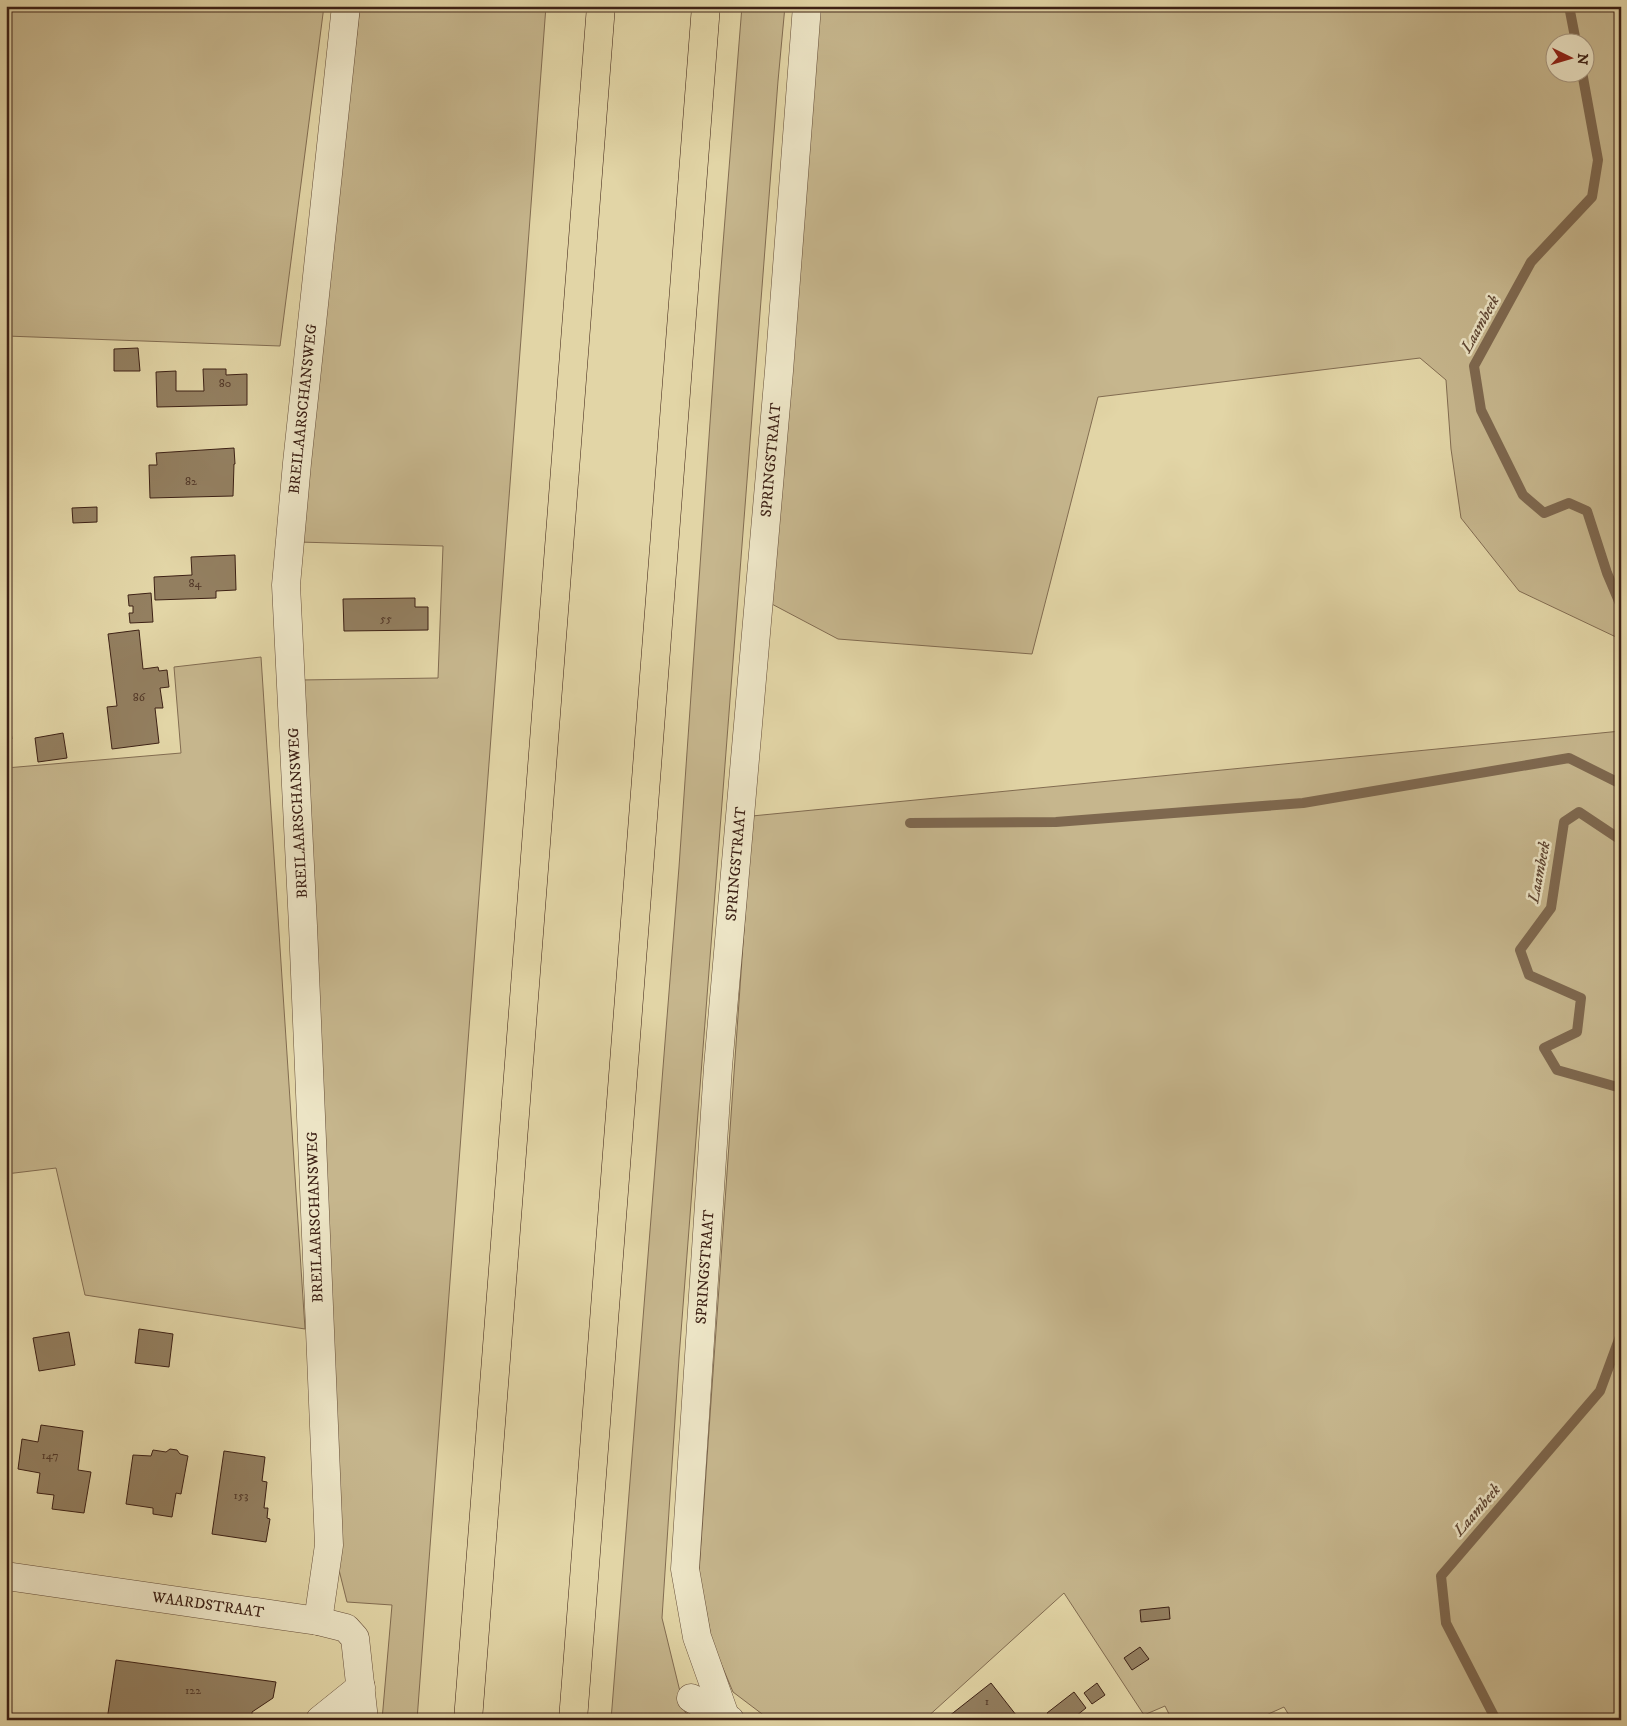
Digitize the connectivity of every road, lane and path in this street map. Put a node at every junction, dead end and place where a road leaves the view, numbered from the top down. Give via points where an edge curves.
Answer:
1 (346, 6) edge
2 (601, 6) edge
3 (706, 6) edge
4 (807, 6) edge
5 (6, 1576) edge
6 (318, 1621) junction
7 (360, 1687) junction
8 (691, 1698) dead end
9 (728, 1718) edge
10 (320, 1720) edge
11 (364, 1720) edge
12 (468, 1720) edge
13 (573, 1720) edge

1 - 6 street, BREILAARSCHANSWEG via 296,463 286,585 329,1545
2 - 12 highway
3 - 13 highway
4 - 9 street, SPRINGSTRAAT via 779,371 718,1067 685,1569 697,1637
5 - 6 street, WAARDSTRAAT
6 - 7 street, WAARDSTRAAT via 346,1628 355,1638
7 - 10 street
7 - 11 street, WAARDSTRAAT
8 - 9 street, SPRINGSTRAAT

